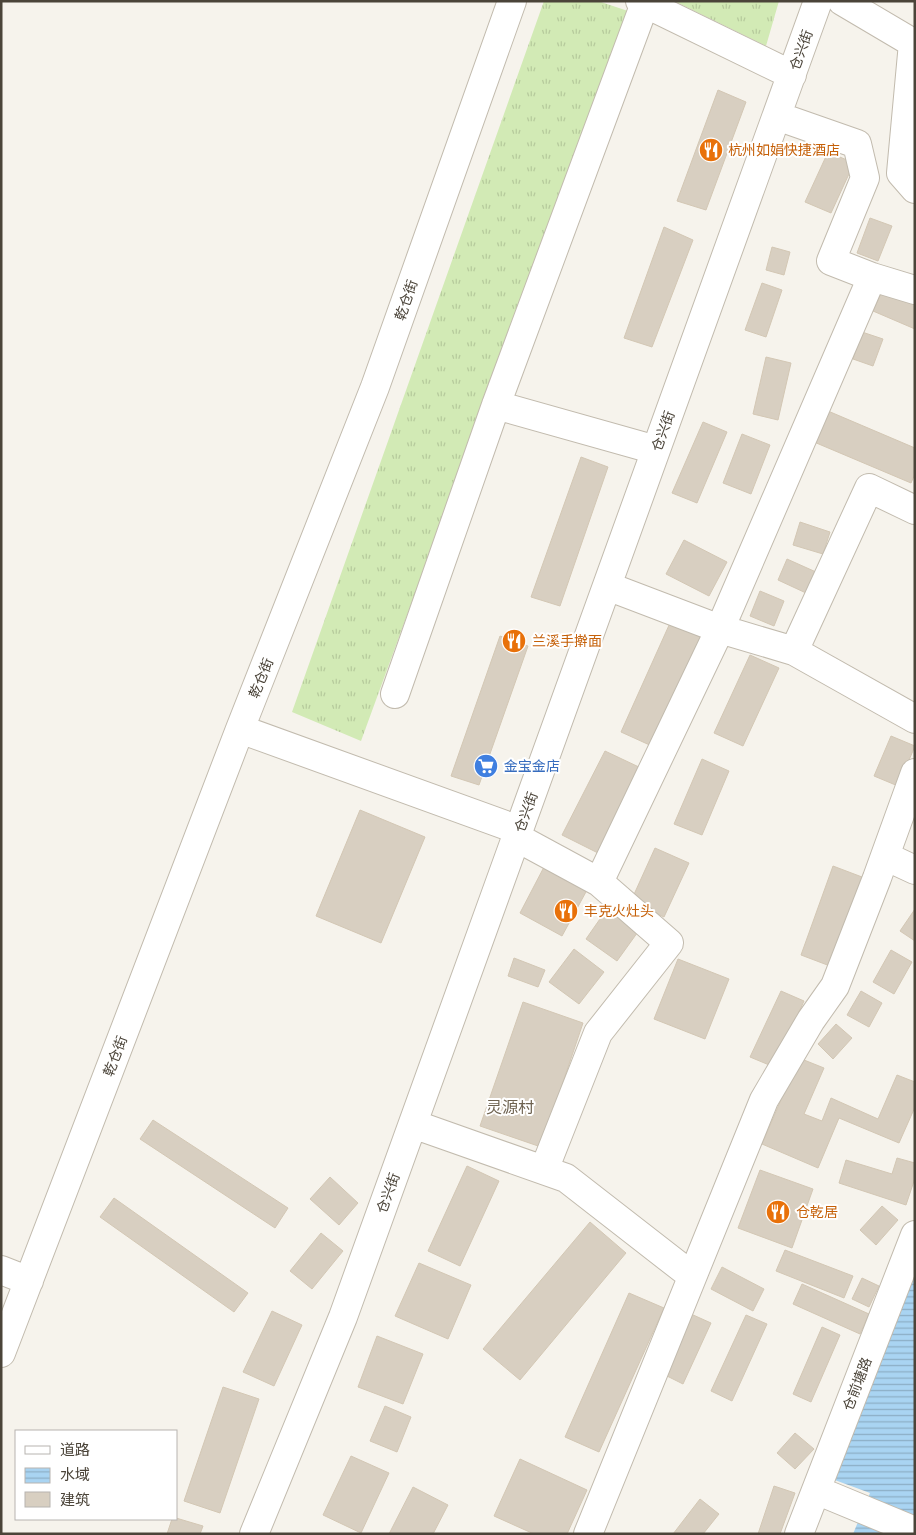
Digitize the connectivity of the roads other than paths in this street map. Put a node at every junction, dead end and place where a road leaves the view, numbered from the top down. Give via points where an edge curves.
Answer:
1 (512, 1) edge
2 (818, 1) edge
3 (842, 1) edge
4 (643, 2) edge
5 (792, 75) junction
6 (777, 116) junction
7 (915, 189) edge
8 (872, 277) junction
9 (915, 290) edge
10 (496, 405) junction
11 (656, 450) junction
12 (915, 510) edge
13 (607, 586) junction
14 (720, 629) junction
15 (794, 651) junction
16 (395, 694) dead end
17 (915, 719) edge
18 (240, 730) junction
19 (915, 773) edge
20 (518, 834) junction
21 (885, 856) junction
22 (915, 870) edge
23 (598, 882) junction
24 (413, 1124) junction
25 (544, 1170) junction
26 (915, 1235) edge
27 (1, 1270) edge
28 (692, 1276) junction
29 (29, 1281) junction
30 (1, 1353) edge
31 (823, 1493) junction
32 (915, 1531) edge
33 (254, 1534) edge
34 (588, 1534) edge
35 (799, 1534) edge

1 - 18 street, 乾仓街 via 375,387
2 - 5 street, 仓兴街
3 - 7 street via 913,43 901,173
4 - 5 street
4 - 10 street
5 - 6 street, 仓兴街
6 - 8 street via 857,144 865,178 831,261
6 - 11 street, 仓兴街
8 - 9 street
8 - 14 street
10 - 11 street
10 - 16 street
11 - 13 street, 仓兴街
12 - 15 street via 869,488
13 - 14 street
13 - 20 street, 仓兴街
14 - 15 street
14 - 23 street
15 - 17 street
18 - 20 street
18 - 29 street, 乾仓街
19 - 21 street
20 - 23 street
20 - 24 street, 仓兴街
21 - 22 street
21 - 28 street via 835,986 764,1100
23 - 25 street via 669,944 598,1033
24 - 25 street
24 - 33 street, 仓兴街 via 343,1317
25 - 28 street via 566,1178
26 - 31 street, 仓前塘路
27 - 29 street
28 - 34 street
29 - 30 street, 乾仓街
31 - 32 street
31 - 35 street, 仓前塘路

